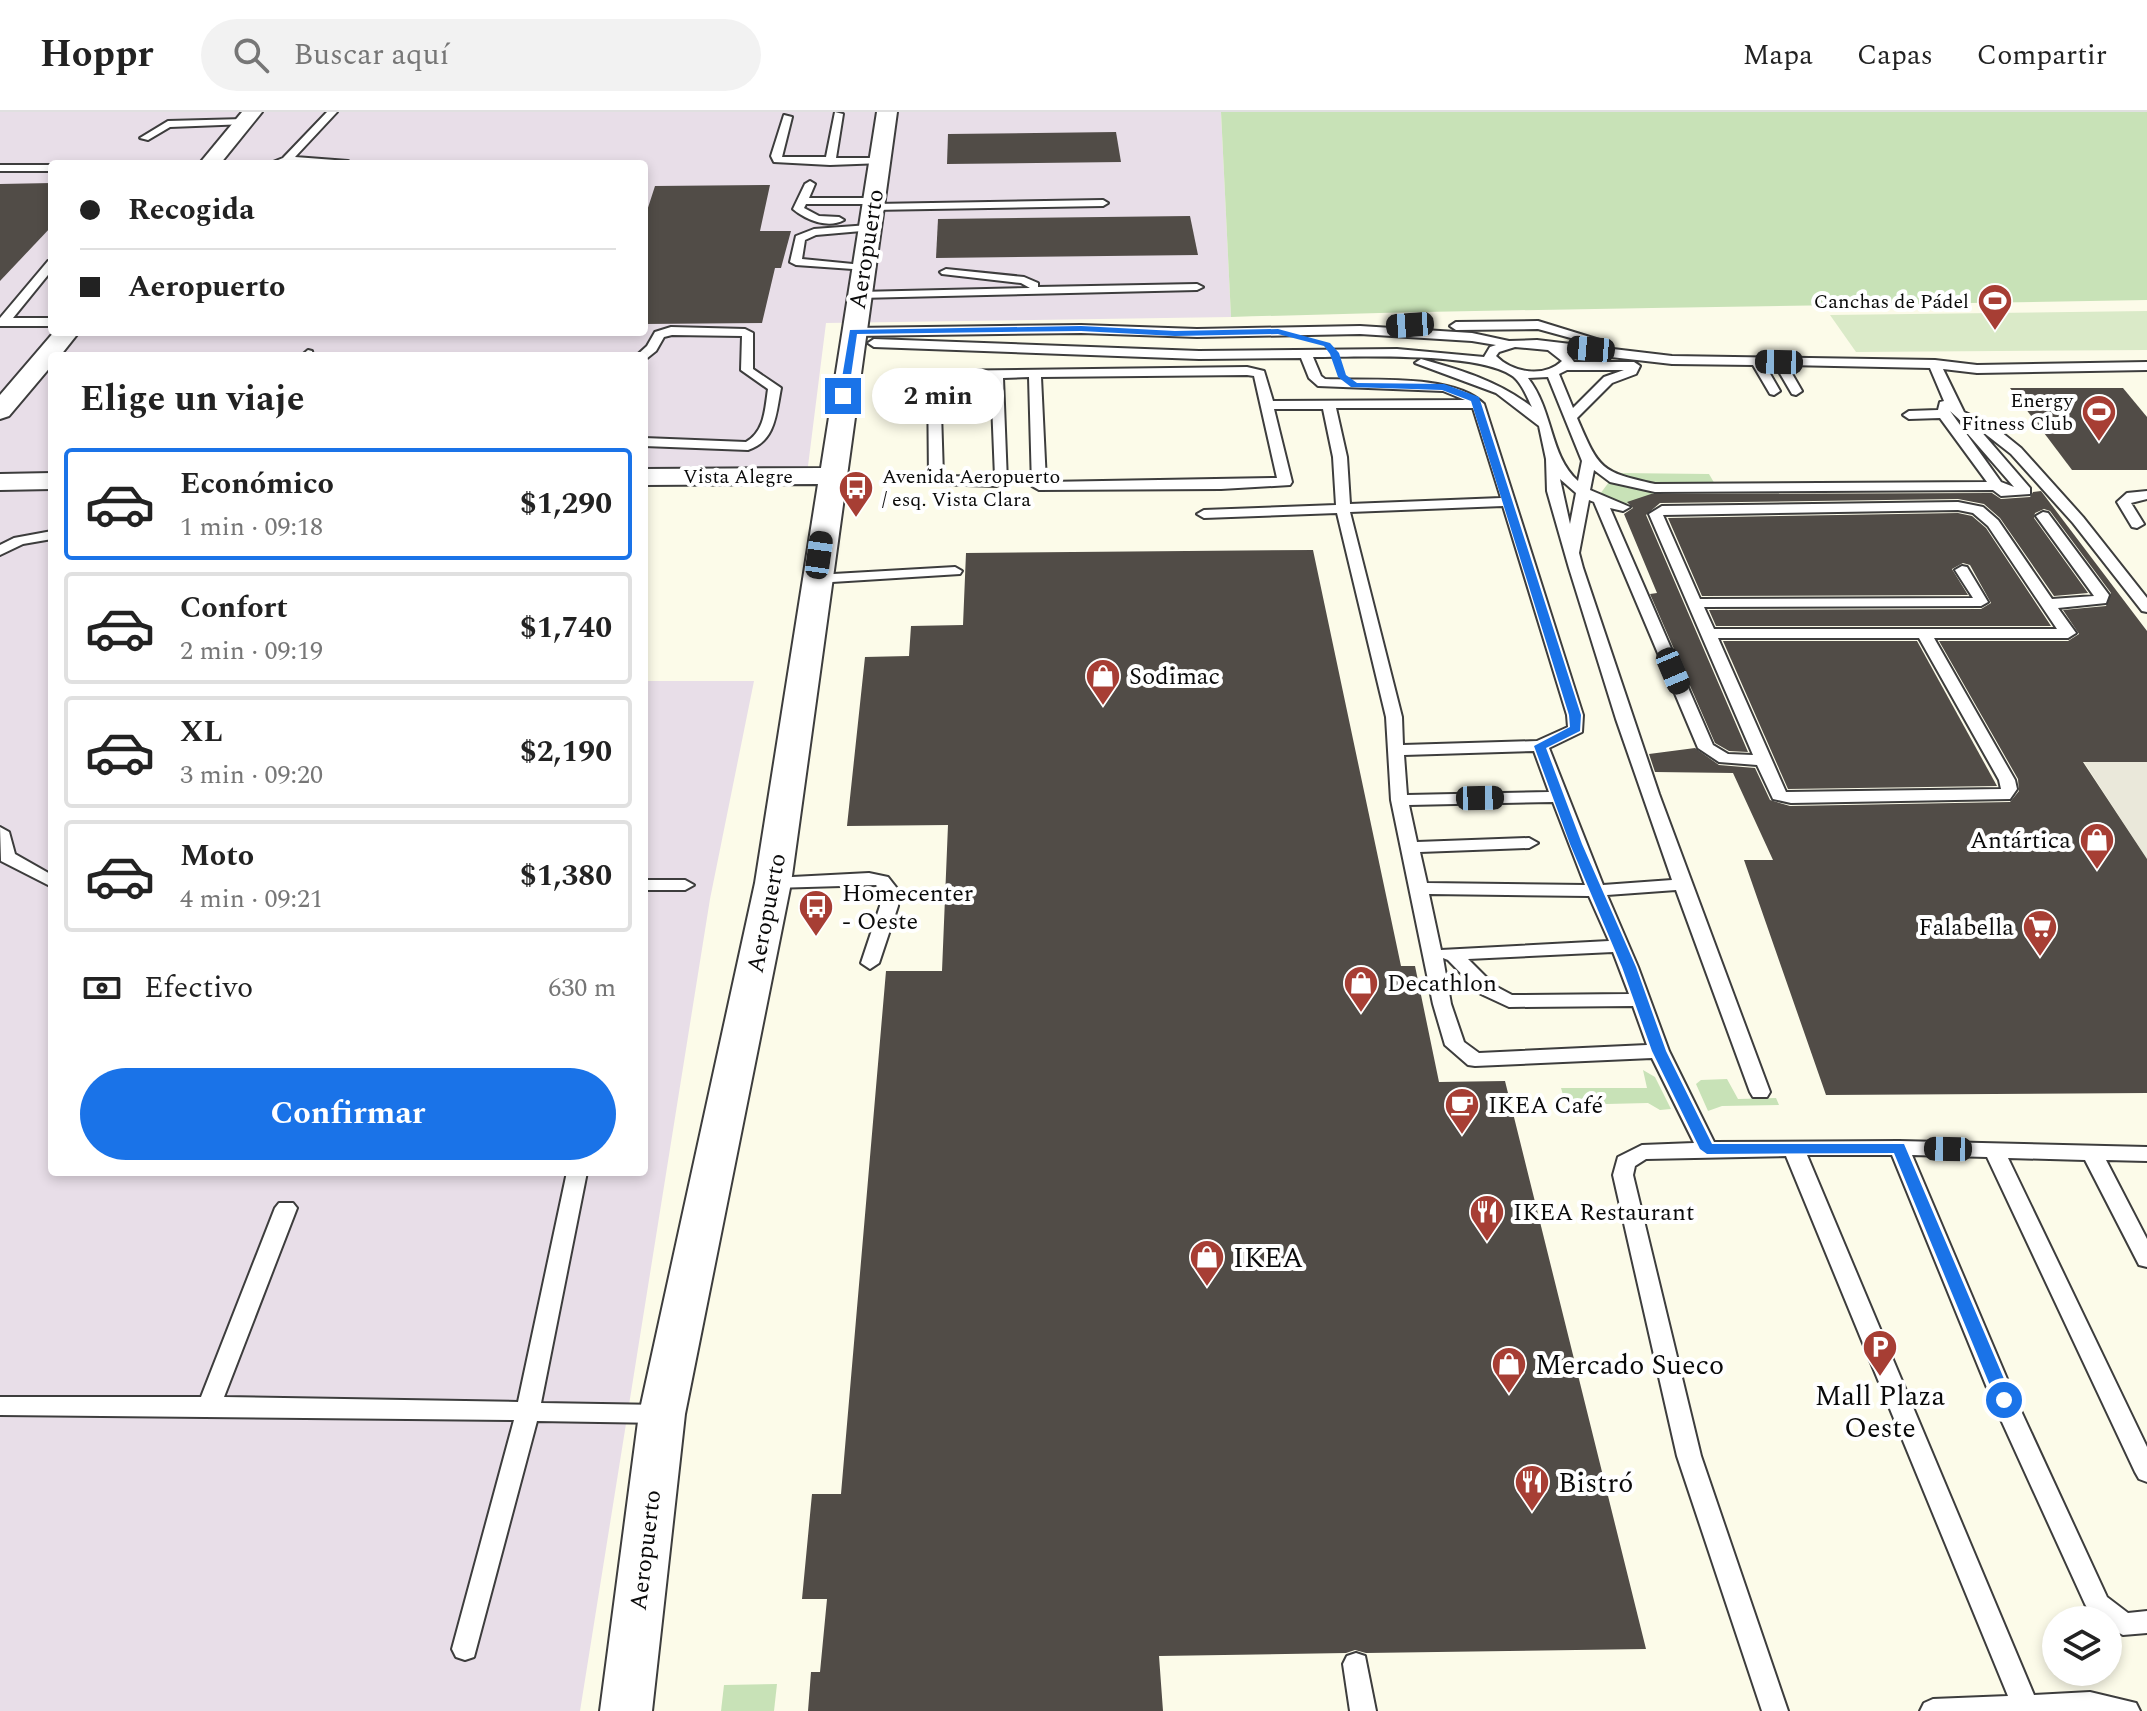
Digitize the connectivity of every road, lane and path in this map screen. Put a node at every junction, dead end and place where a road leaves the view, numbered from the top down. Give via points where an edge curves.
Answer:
1 (332, 112) edge
2 (887, 112) edge
3 (838, 114) dead end
4 (248, 117) edge
5 (787, 117) dead end
6 (145, 138) dead end
7 (212, 160) edge
8 (295, 160) edge
9 (879, 161) junction
10 (830, 162) junction
11 (0, 168) edge
12 (48, 168) edge
13 (810, 184) dead end
14 (803, 201) junction
15 (1103, 203) dead end
16 (871, 214) junction
17 (48, 268) edge
18 (863, 268) junction
19 (946, 272) dead end
20 (1197, 287) dead end
21 (1047, 291) junction
22 (859, 295) junction
23 (2, 322) edge
24 (48, 322) edge
25 (1360, 330) junction
26 (1278, 332) junction
27 (63, 336) edge
28 (852, 337) junction
29 (1507, 344) junction
30 (1548, 346) junction
31 (647, 352) edge
32 (1334, 353) junction
33 (1397, 353) junction
34 (1306, 354) junction
35 (1492, 361) junction
36 (1670, 363) junction
37 (1759, 366) junction
38 (1781, 366) junction
39 (2147, 366) edge
40 (1559, 369) junction
41 (1938, 369) junction
42 (1516, 372) junction
43 (997, 374) junction
44 (1035, 374) junction
45 (1354, 385) junction
46 (10, 389) edge
47 (1774, 391) dead end
48 (1796, 391) dead end
49 (1949, 399) junction
50 (1478, 404) junction
51 (1267, 408) junction
52 (1329, 409) junction
53 (0, 411) edge
54 (1944, 414) junction
55 (1909, 415) dead end
56 (1959, 415) junction
57 (1572, 416) junction
58 (1543, 424) junction
59 (648, 442) edge
60 (1589, 461) junction
61 (1554, 462) junction
62 (831, 476) junction
63 (648, 477) edge
64 (48, 481) edge
65 (0, 482) edge
66 (2014, 492) junction
67 (1585, 495) junction
68 (2147, 495) edge
69 (1600, 501) junction
70 (1509, 502) junction
71 (1623, 507) dead end
72 (1343, 510) junction
73 (1204, 514) dead end
74 (2043, 516) dead end
75 (2137, 524) dead end
76 (48, 536) edge
77 (0, 551) edge
78 (1572, 555) junction
79 (1962, 570) dead end
80 (955, 571) dead end
81 (816, 579) junction
82 (1694, 603) junction
83 (2049, 604) junction
84 (2147, 608) edge
85 (1708, 634) junction
86 (1924, 634) junction
87 (1540, 746) junction
88 (1395, 750) junction
89 (1761, 760) junction
90 (1560, 797) junction
91 (1399, 800) junction
92 (0, 832) edge
93 (1529, 843) dead end
94 (1409, 847) junction
95 (48, 880) edge
96 (773, 883) junction
97 (1683, 884) junction
98 (648, 885) edge
99 (685, 885) dead end
100 (1418, 888) junction
101 (1596, 891) junction
102 (1620, 946) junction
103 (1453, 954) junction
104 (1433, 955) junction
105 (870, 963) dead end
106 (1641, 1000) junction
107 (1659, 1051) junction
108 (1760, 1092) dead end
109 (1899, 1148) junction
110 (1707, 1149) junction
111 (1794, 1149) junction
112 (1994, 1150) junction
113 (2091, 1152) junction
114 (2147, 1154) edge
115 (576, 1176) edge
116 (286, 1208) dead end
117 (2147, 1259) edge
118 (0, 1406) edge
119 (209, 1406) junction
120 (528, 1412) junction
121 (662, 1414) junction
122 (2147, 1472) edge
123 (2147, 1622) edge
124 (465, 1649) dead end
125 (1356, 1664) dead end
126 (2026, 1707) junction
127 (626, 1711) edge
128 (1363, 1711) edge
129 (1775, 1711) edge
130 (1933, 1711) edge
131 (2127, 1711) edge

1 - 8 lane
2 - 9 street, Aeropuerto
3 - 10 lane
4 - 6 lane via 168,124
4 - 7 street
5 - 10 lane via 778,160
9 - 10 lane
9 - 16 street, Aeropuerto
11 - 12 lane
13 - 14 lane
14 - 16 lane
14 - 16 lane via 798,209 817,219
15 - 16 lane
16 - 18 street, Aeropuerto
16 - 18 lane via 800,238 796,262
17 - 23 lane
18 - 22 street, Aeropuerto
19 - 21 lane via 1024,280
20 - 21 lane
21 - 22 lane
22 - 28 street, Aeropuerto
23 - 24 lane
25 - 26 lane
25 - 29 lane
25 - 36 lane via 1538,325
26 - 28 lane via 1081,329
26 - 32 lane via 1317,340
27 - 46 street
28 - 34 lane via 1199,355
28 - 62 street, Aeropuerto
29 - 30 lane
29 - 35 lane via 1491,353
30 - 36 lane
30 - 40 lane via 1568,362
31 - 59 lane via 659,335 671,331 745,333 747,370 775,388 765,434 758,442
32 - 33 lane
32 - 34 lane
32 - 45 lane via 1342,377
33 - 35 lane
33 - 58 lane via 1493,384
34 - 45 lane via 1318,381
35 - 42 lane
36 - 37 lane
36 - 40 lane
36 - 57 lane via 1608,380
37 - 38 lane
37 - 47 lane
38 - 41 lane
38 - 48 lane
39 - 41 lane
40 - 42 lane
40 - 57 lane
41 - 49 lane
42 - 58 lane via 1532,390
43 - 43 lane via 933,377 936,480 1002,479
43 - 44 lane
44 - 51 lane via 1254,371 1260,374
44 - 51 lane via 1039,486 1285,482
45 - 50 lane via 1444,387
46 - 53 street
49 - 54 lane
49 - 56 lane
50 - 52 lane
50 - 70 lane
51 - 52 lane
52 - 72 lane via 1340,457
54 - 55 lane
54 - 66 lane
56 - 66 lane
56 - 84 lane via 2016,451
57 - 60 lane
58 - 61 lane
60 - 66 lane via 1622,482 1655,488 2000,486
60 - 67 lane
61 - 67 lane
61 - 78 lane via 1554,491
62 - 63 street, Vista Alegre
62 - 81 street, Aeropuerto
64 - 65 street
67 - 69 lane
67 - 78 lane
68 - 75 lane via 2124,502
69 - 71 lane
69 - 89 lane via 1706,748 1725,759
70 - 72 lane
70 - 87 lane via 1575,715 1576,729
72 - 73 lane
72 - 88 lane via 1394,717
74 - 83 lane via 2102,595 2088,603
76 - 77 lane
78 - 97 lane
79 - 82 lane via 1981,602
80 - 81 lane
81 - 96 street, Aeropuerto
82 - 83 lane via 1656,514 1662,510 1972,508 1993,523
82 - 85 lane
83 - 86 lane via 2068,633
85 - 86 lane
85 - 89 lane
86 - 89 lane via 2007,780 2004,795 1791,798 1775,791
87 - 88 lane
87 - 90 lane
88 - 91 lane
90 - 91 lane
90 - 101 lane
91 - 94 lane
92 - 95 lane via 7,857
93 - 94 lane
94 - 100 lane
96 - 105 lane via 882,881 890,891 889,906
96 - 121 street, Aeropuerto
97 - 101 lane
97 - 108 lane
98 - 99 lane
100 - 101 lane
100 - 104 lane
101 - 102 lane
102 - 103 lane
102 - 106 lane
103 - 104 lane
103 - 106 lane via 1488,990 1509,1001
104 - 107 lane via 1455,1045 1475,1060
106 - 107 lane
107 - 110 lane
109 - 111 lane
109 - 112 lane
109 - 123 lane via 2004,1400 2098,1604 2123,1624
110 - 111 lane
110 - 129 lane via 1642,1152 1625,1162 1623,1175 1689,1456
111 - 126 lane
112 - 113 lane
112 - 122 lane
113 - 114 lane
113 - 117 lane
115 - 120 lane
116 - 119 lane
118 - 119 lane
119 - 120 lane
120 - 121 lane
120 - 124 lane
121 - 127 street, Aeropuerto
125 - 128 lane
126 - 130 lane
126 - 131 lane via 2090,1704

